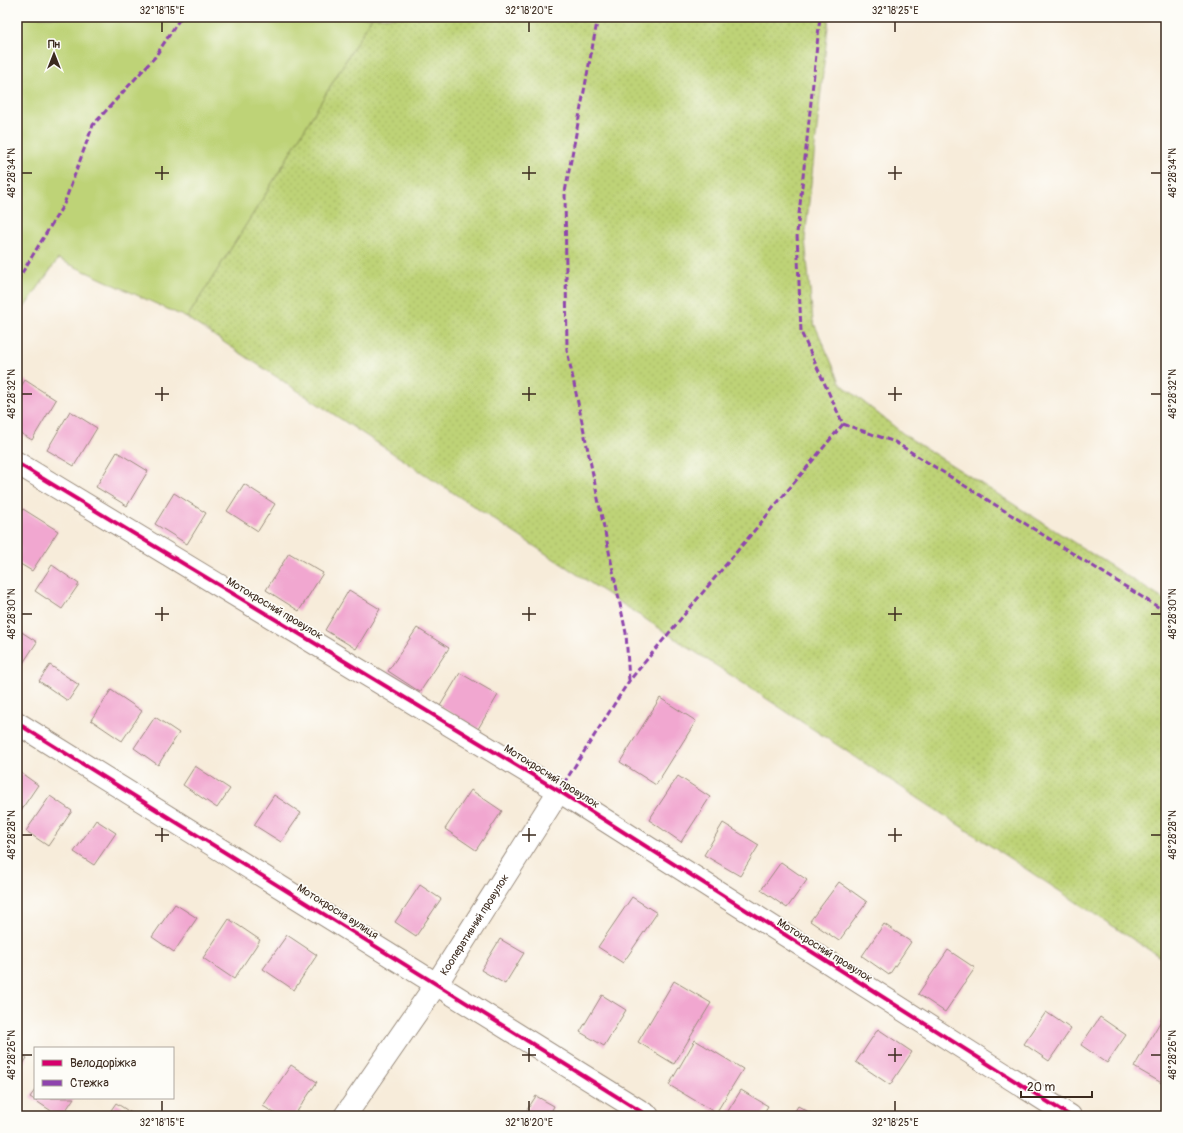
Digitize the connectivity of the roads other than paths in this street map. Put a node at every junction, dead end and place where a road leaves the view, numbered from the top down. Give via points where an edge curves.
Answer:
1 (17, 463) edge
2 (17, 723) edge
3 (559, 791) junction
4 (437, 983) junction
5 (345, 1116) edge
6 (648, 1116) edge
7 (1070, 1116) edge

1 - 3 street, Мотокросний провулок
2 - 4 street, Мотокросна вулиця
3 - 4 street, Кооперативний провулок
3 - 7 street, Мотокросний провулок
4 - 5 street, Кооперативний провулок
4 - 6 street, Мотокросна вулиця

